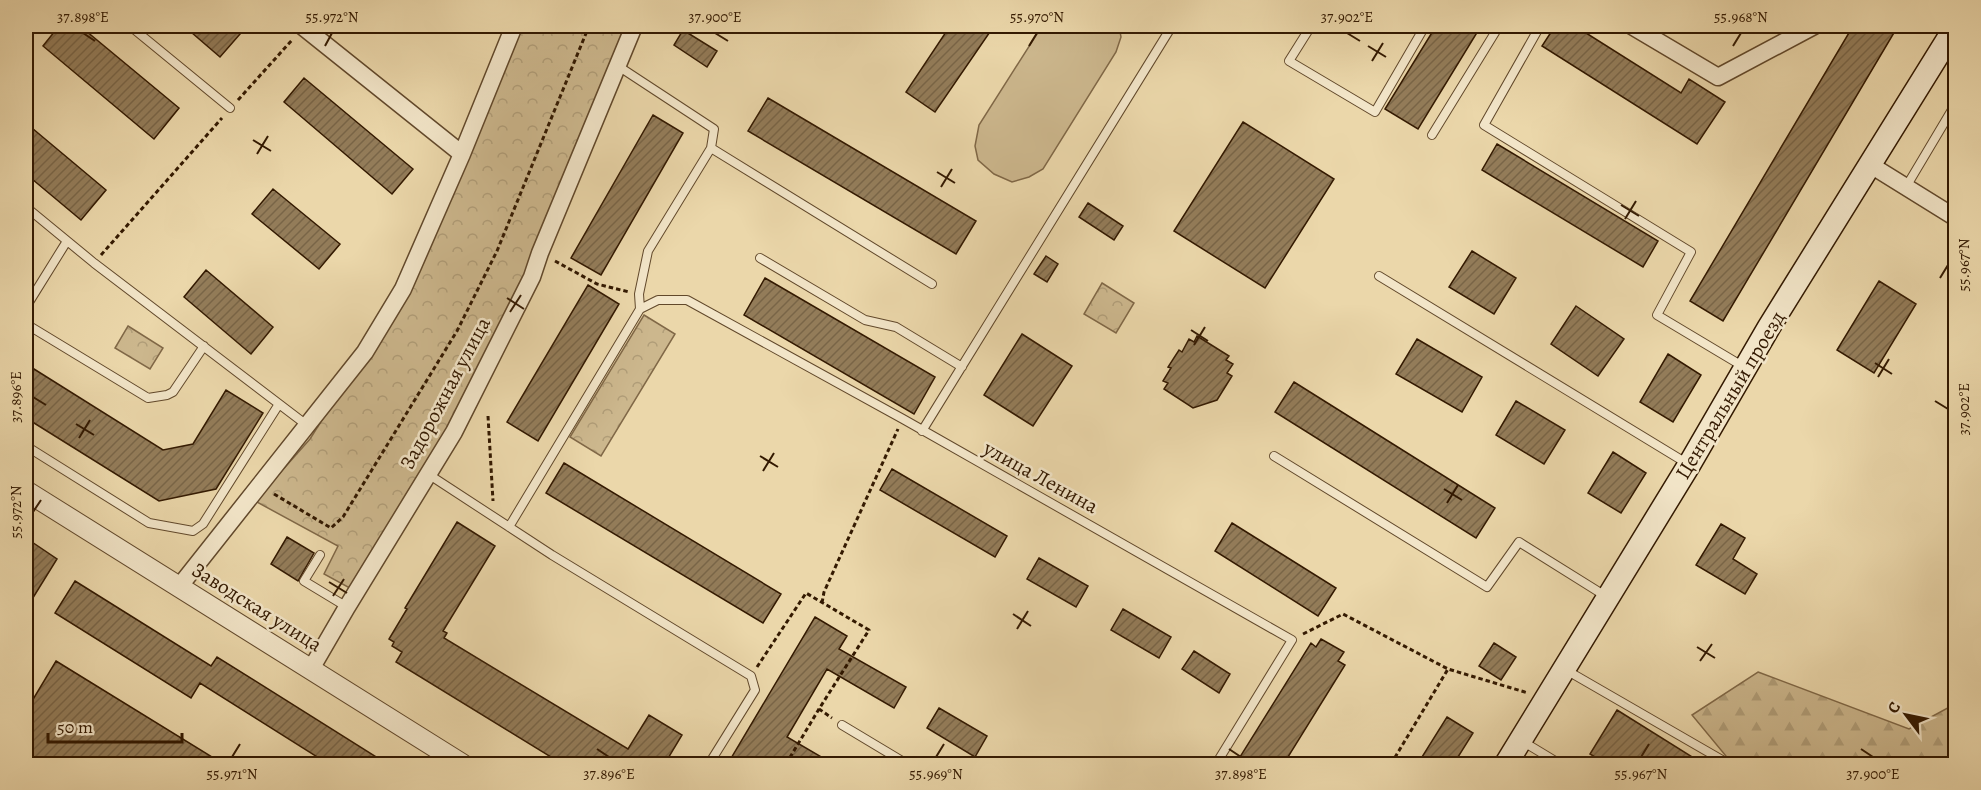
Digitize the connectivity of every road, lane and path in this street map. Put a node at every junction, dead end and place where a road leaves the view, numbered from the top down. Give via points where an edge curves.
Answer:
1 (130, 26) edge
2 (303, 26) edge
3 (514, 26) edge
4 (590, 26) edge
5 (634, 26) edge
6 (1172, 26) edge
7 (1311, 26) edge
8 (1425, 26) edge
9 (1499, 26) edge
10 (1540, 26) edge
11 (1632, 26) edge
12 (1814, 26) edge
13 (1956, 26) edge
14 (618, 66) junction
15 (1956, 104) edge
16 (230, 108) junction
17 (1432, 135) dead end
18 (711, 148) junction
19 (462, 154) junction
20 (1869, 164) junction
21 (1906, 187) junction
22 (26, 207) edge
23 (1956, 218) edge
24 (67, 241) junction
25 (540, 253) junction
26 (760, 258) dead end
27 (94, 263) junction
28 (1379, 276) dead end
29 (932, 284) dead end
30 (639, 294) junction
31 (26, 307) edge
32 (639, 309) junction
33 (26, 324) edge
34 (204, 346) junction
35 (962, 367) junction
36 (1746, 368) junction
37 (279, 404) junction
38 (488, 416) dead end
39 (903, 419) junction
40 (308, 426) junction
41 (922, 431) junction
42 (26, 446) edge
43 (1274, 456) dead end
44 (1689, 465) junction
45 (428, 474) junction
46 (260, 485) junction
47 (26, 491) edge
48 (494, 517) junction
49 (509, 527) junction
50 (320, 555) dead end
51 (179, 587) junction
52 (1607, 597) junction
53 (822, 603) junction
54 (347, 607) junction
55 (1292, 640) junction
56 (311, 669) junction
57 (1448, 669) junction
58 (1564, 669) junction
59 (751, 676) junction
60 (1547, 697) junction
61 (819, 709) junction
62 (842, 725) joint
63 (1521, 741) junction
64 (462, 765) edge
65 (709, 765) edge
66 (786, 765) edge
67 (908, 765) edge
68 (1216, 765) edge
69 (1391, 765) edge
70 (1506, 765) edge
71 (1560, 765) edge
72 (1729, 765) edge

1 - 16 lane
2 - 16 path
2 - 19 street
3 - 19 street
4 - 46 path via 497,251 462,321 343,517 331,528
5 - 14 street, Задорожная улица
6 - 35 lane
7 - 8 lane via 1289,61 1375,112
9 - 17 lane
10 - 36 lane via 1484,125 1691,252 1657,315
11 - 12 street via 1718,77
13 - 20 main road, Центральный проезд
14 - 18 lane via 714,129
14 - 25 street, Задорожная улица
15 - 21 lane
16 - 27 path
18 - 29 lane
18 - 30 lane via 648,251
19 - 40 street via 403,289 365,352
20 - 21 street
20 - 36 main road, Центральный проезд
21 - 23 street
22 - 24 lane
24 - 27 lane
24 - 31 lane
25 - 30 path via 597,284
25 - 45 street, Задорожная улица via 532,277 470,401
26 - 35 lane via 865,320 896,327
27 - 34 lane
28 - 44 lane
30 - 32 lane
32 - 39 lane, улица Ленина via 658,300 687,300
32 - 49 lane
33 - 34 lane via 148,398 173,392
34 - 37 lane
35 - 41 lane
36 - 44 main road, Центральный проезд
37 - 40 lane
37 - 42 lane via 203,524 193,531 149,523
38 - 48 path
39 - 41 lane, улица Ленина
39 - 53 path
40 - 46 street
41 - 55 lane, улица Ленина
43 - 52 lane via 1487,587 1519,542
44 - 52 main road, Центральный проезд
45 - 48 lane
45 - 54 street, Задорожная улица
46 - 51 street
47 - 51 street, Заводская улица
48 - 49 lane
49 - 59 lane
50 - 54 lane via 304,581
51 - 56 street, Заводская улица
52 - 58 main road, Центральный проезд
53 - 59 path via 807,593
53 - 61 path via 868,630
54 - 56 street, Задорожная улица
55 - 57 path via 1343,614
55 - 68 lane
56 - 64 street, Заводская улица
57 - 60 path
57 - 69 path
58 - 60 main road, Центральный проезд
58 - 72 lane
59 - 65 lane via 755,690
60 - 63 main road, Центральный проезд
61 - 62 path
61 - 66 path
62 - 67 lane
63 - 70 main road, Центральный проезд
63 - 71 lane

